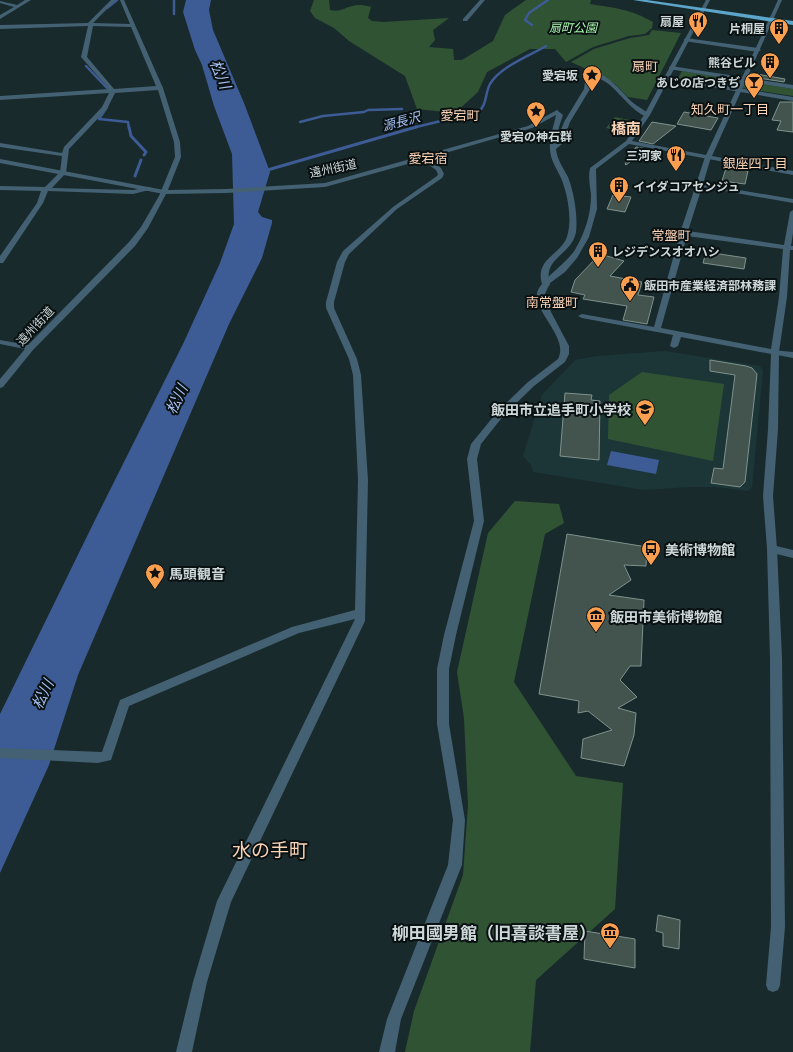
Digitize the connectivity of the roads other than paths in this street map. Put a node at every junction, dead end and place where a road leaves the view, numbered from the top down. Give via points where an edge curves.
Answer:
1 (29, 0) edge
2 (114, 0) edge
3 (122, 0) edge
4 (483, 0) edge
5 (636, 0) edge
6 (708, 0) edge
7 (780, 0) edge
8 (0, 2) edge
9 (16, 6) junction
10 (702, 9) junction
11 (0, 17) edge
12 (770, 19) junction
13 (465, 20) dead end
14 (793, 23) edge
15 (90, 24) junction
16 (134, 26) junction
17 (0, 27) edge
18 (686, 40) junction
19 (758, 50) junction
20 (671, 68) junction
21 (665, 78) junction
22 (744, 79) junction
23 (793, 87) edge
24 (160, 88) junction
25 (739, 90) junction
26 (113, 91) junction
27 (0, 98) edge
28 (793, 99) edge
29 (647, 115) junction
30 (628, 142) junction
31 (0, 145) edge
32 (553, 148) junction
33 (65, 155) junction
34 (424, 158) junction
35 (708, 158) junction
36 (0, 161) edge
37 (63, 173) junction
38 (793, 173) edge
39 (699, 185) junction
40 (0, 188) edge
41 (47, 189) junction
42 (150, 189) junction
43 (164, 192) junction
44 (793, 200) edge
45 (793, 212) edge
46 (684, 233) junction
47 (790, 248) edge
48 (0, 261) edge
49 (546, 284) junction
50 (582, 316) dead end
51 (657, 330) junction
52 (678, 334) junction
53 (0, 342) edge
54 (674, 346) dead end
55 (30, 348) junction
56 (775, 352) junction
57 (793, 355) edge
58 (0, 385) edge
59 (772, 549) junction
60 (793, 554) edge
61 (360, 613) junction
62 (0, 752) edge
63 (773, 984) dead end
64 (184, 1052) edge
65 (387, 1052) edge

1 - 9 street
2 - 15 street via 98,13
3 - 16 street
4 - 13 street
5 - 10 highway
6 - 10 street
7 - 12 street
8 - 9 street
9 - 11 street
10 - 12 highway
10 - 18 street
12 - 14 highway
12 - 19 street
15 - 16 street
15 - 17 street
15 - 26 street via 84,57
16 - 24 street
18 - 19 street
18 - 20 street
19 - 22 street
20 - 21 street
20 - 22 street
21 - 25 street
21 - 29 street
22 - 23 street
22 - 25 street
24 - 26 street
24 - 43 street via 177,142 178,157
25 - 28 street
25 - 35 street
26 - 27 street
26 - 33 street via 105,108 66,148
29 - 30 street
29 - 32 street via 631,104 609,81 595,74 589,75 587,89 567,122 559,144
30 - 35 street
30 - 49 street via 593,168 593,215 578,250 565,268
31 - 33 street
32 - 34 street, 遠州街道 via 555,125 560,115 557,112 530,127
32 - 49 street via 570,196 572,235 543,269 542,277
33 - 37 street
34 - 43 street, 遠州街道 via 325,185
34 - 61 street via 439,169 440,177 395,208 346,253 330,302 330,308 353,359 357,375 363,480
35 - 38 street
35 - 39 street
36 - 37 street
37 - 41 street
37 - 42 street
39 - 44 street
39 - 46 street
40 - 41 street
41 - 42 street via 132,192
41 - 48 street via 32,216
42 - 43 street
43 - 55 street, 遠州街道 via 132,244
45 - 47 street
46 - 47 street
46 - 51 street
47 - 56 street via 787,298
49 - 65 street via 541,294 542,303 565,346 565,354 562,360 531,384 501,413 476,444 472,459 480,521 443,669 443,724 459,820 455,865 394,1019
50 - 51 street
51 - 52 street
52 - 54 street
52 - 56 street
53 - 55 street
55 - 58 street, 遠州街道
56 - 57 street
56 - 59 street via 768,496
59 - 60 street
59 - 63 street via 776,658 778,920
61 - 62 street via 296,630 124,702 107,756 98,758
61 - 64 street via 360,621 224,901 200,982

